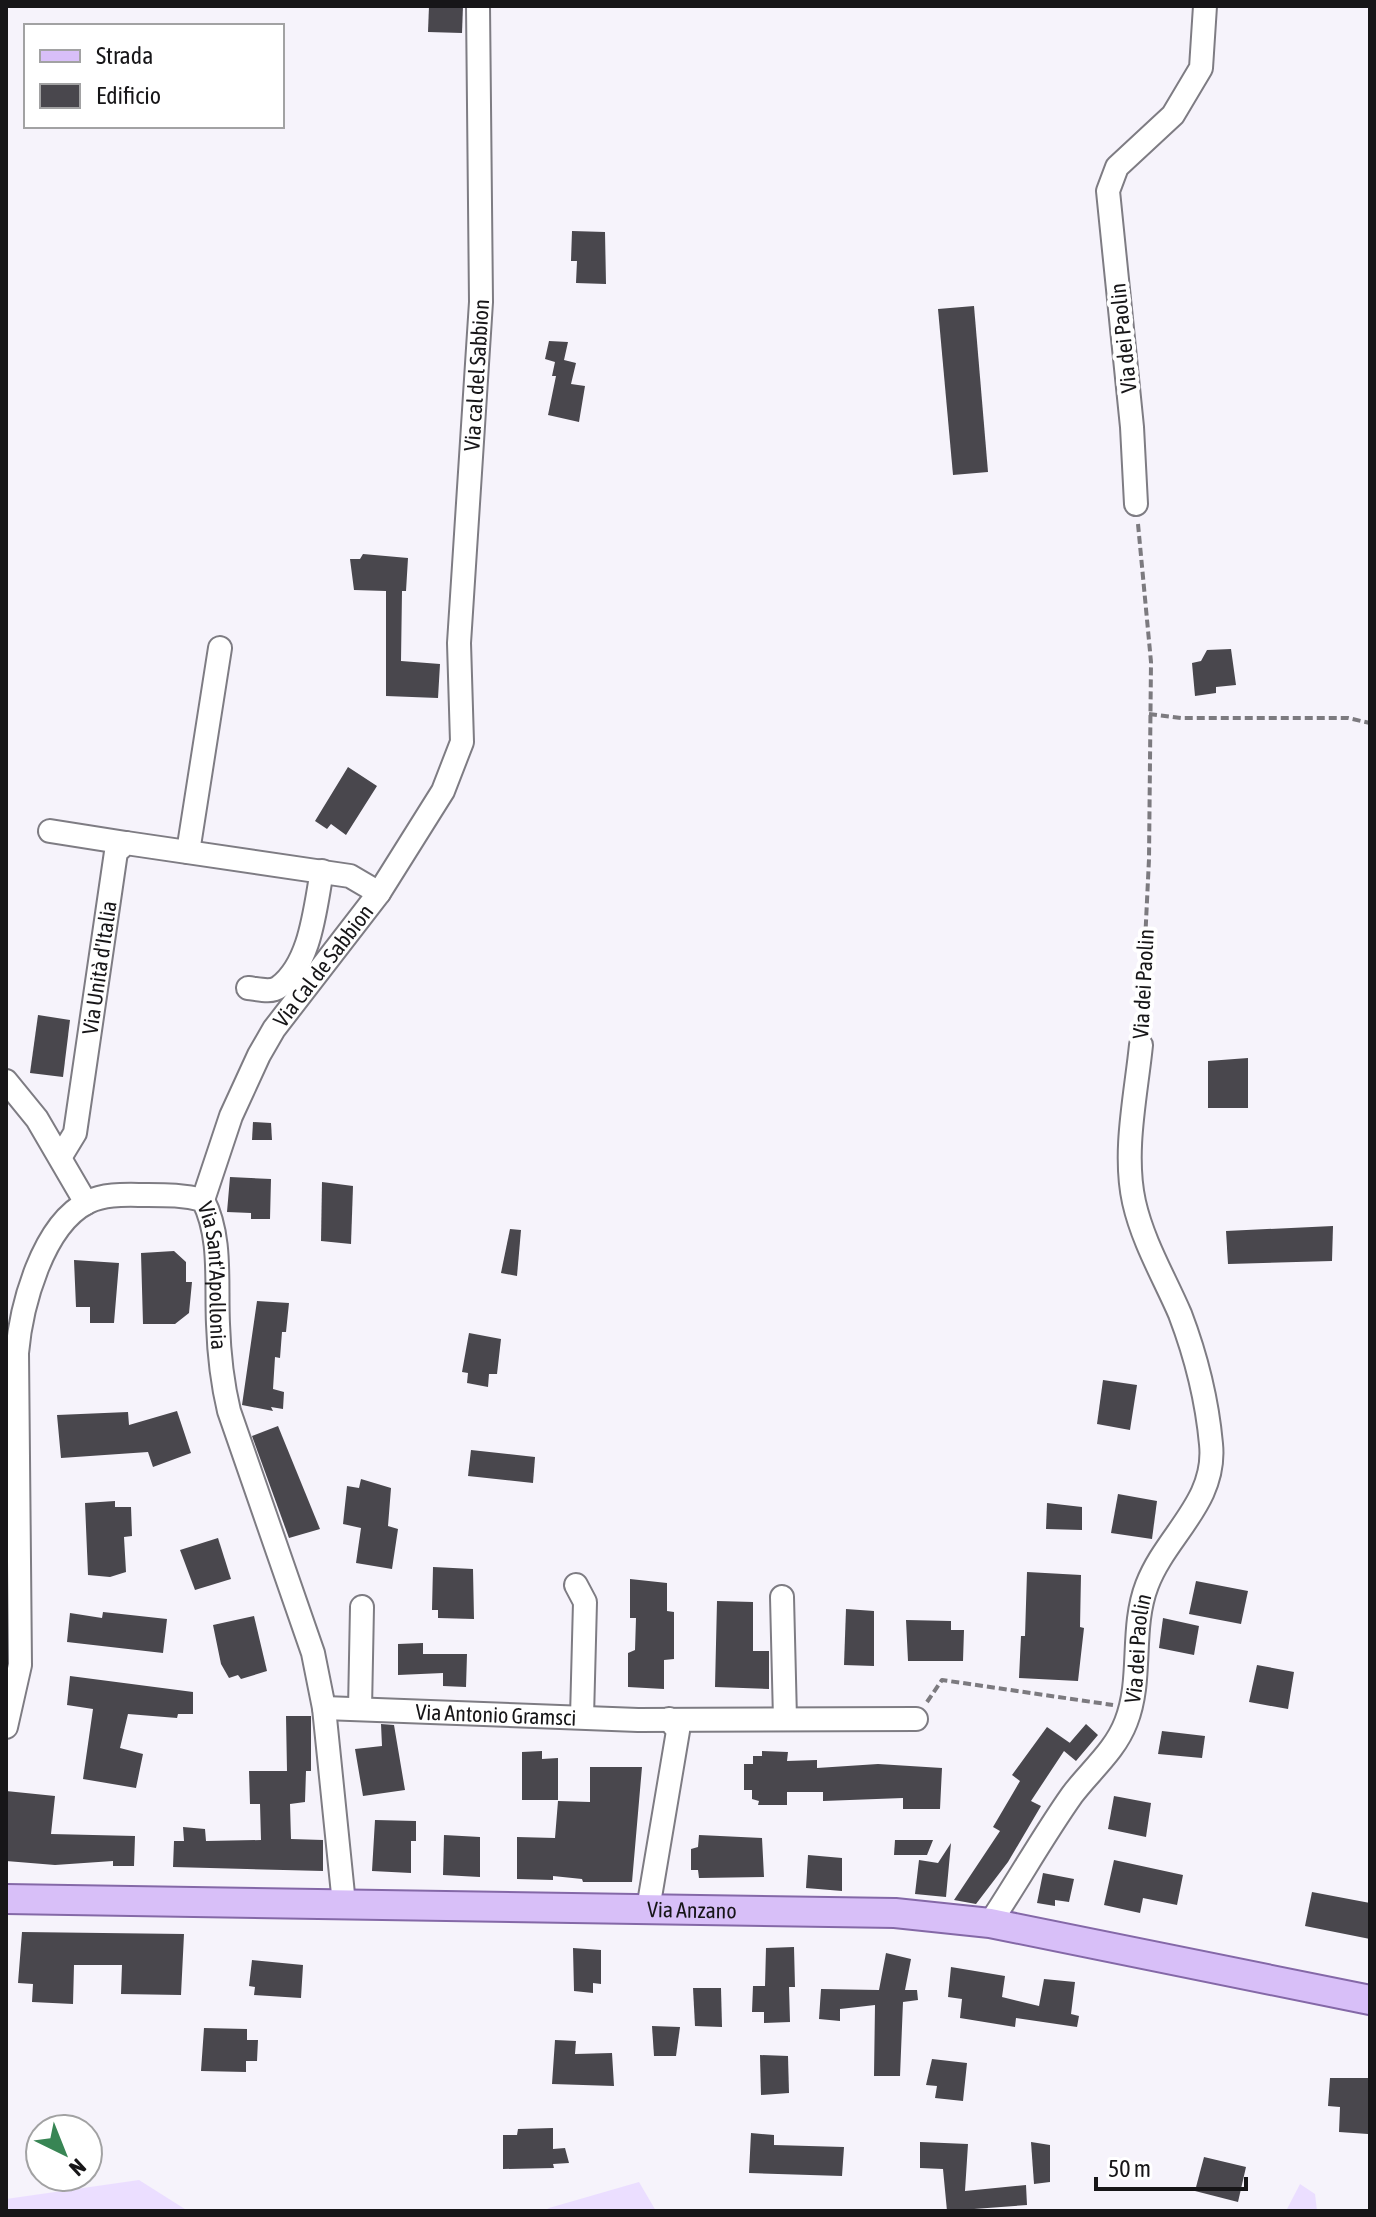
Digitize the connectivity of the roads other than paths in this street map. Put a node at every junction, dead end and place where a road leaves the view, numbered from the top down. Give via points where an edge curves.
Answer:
1 (478, 6) edge
2 (1205, 6) edge
3 (1136, 504) road end
4 (220, 648) dead end
5 (462, 742) joint
6 (50, 831) dead end
7 (126, 843) junction
8 (188, 852) junction
9 (322, 871) junction
10 (379, 893) junction
11 (248, 988) dead end
12 (1141, 1045) road end
13 (6, 1081) edge
14 (61, 1156) junction
15 (203, 1200) junction
16 (86, 1203) junction
17 (576, 1585) dead end
18 (782, 1597) dead end
19 (362, 1607) dead end
20 (324, 1708) junction
21 (360, 1709) junction
22 (582, 1717) junction
23 (669, 1719) junction
24 (785, 1719) junction
25 (916, 1719) road end
26 (6, 1727) edge
27 (6, 1899) edge
28 (344, 1904) junction
29 (648, 1909) junction
30 (990, 1923) junction
31 (1370, 2000) edge

1 - 5 street, Via cal del Sabbion via 481,302 459,643
2 - 3 street, Via dei Paolin via 1201,68 1173,115 1117,167 1108,191
4 - 8 street
5 - 10 street, Via Cal de Sabbion via 443,791
6 - 7 street
7 - 8 street
7 - 14 street, Via Unità d'Italia via 116,852 75,1133
8 - 9 street
9 - 10 street via 350,876
9 - 11 street via 307,950 279,987
10 - 15 street, Via Cal de Sabbion via 259,1055 231,1116
12 - 30 street, Via dei Paolin via 1131,1162 1134,1200 1198,1367 1212,1448 1206,1486 1147,1584 1135,1635 1131,1707 1117,1740 1069,1800
13 - 14 street
14 - 16 street
15 - 16 street, Via Sant'Apollonia via 126,1195
15 - 20 street, Via Sant'Apollonia via 216,1251 221,1376 229,1411 302,1617
16 - 26 street via 44,1256 19,1326 20,1665
17 - 22 street via 585,1602
18 - 24 street
19 - 21 street
20 - 21 street, Via Antonio Gramsci
20 - 28 street, Via Sant'Apollonia
21 - 22 street, Via Antonio Gramsci
22 - 23 street, Via Antonio Gramsci
23 - 24 street, Via Antonio Gramsci
23 - 29 street via 678,1731
24 - 25 street, Via Antonio Gramsci
27 - 28 main road, Via Anzano
28 - 29 main road, Via Anzano
29 - 30 main road, Via Anzano via 895,1913
30 - 31 main road, Via Anzano

